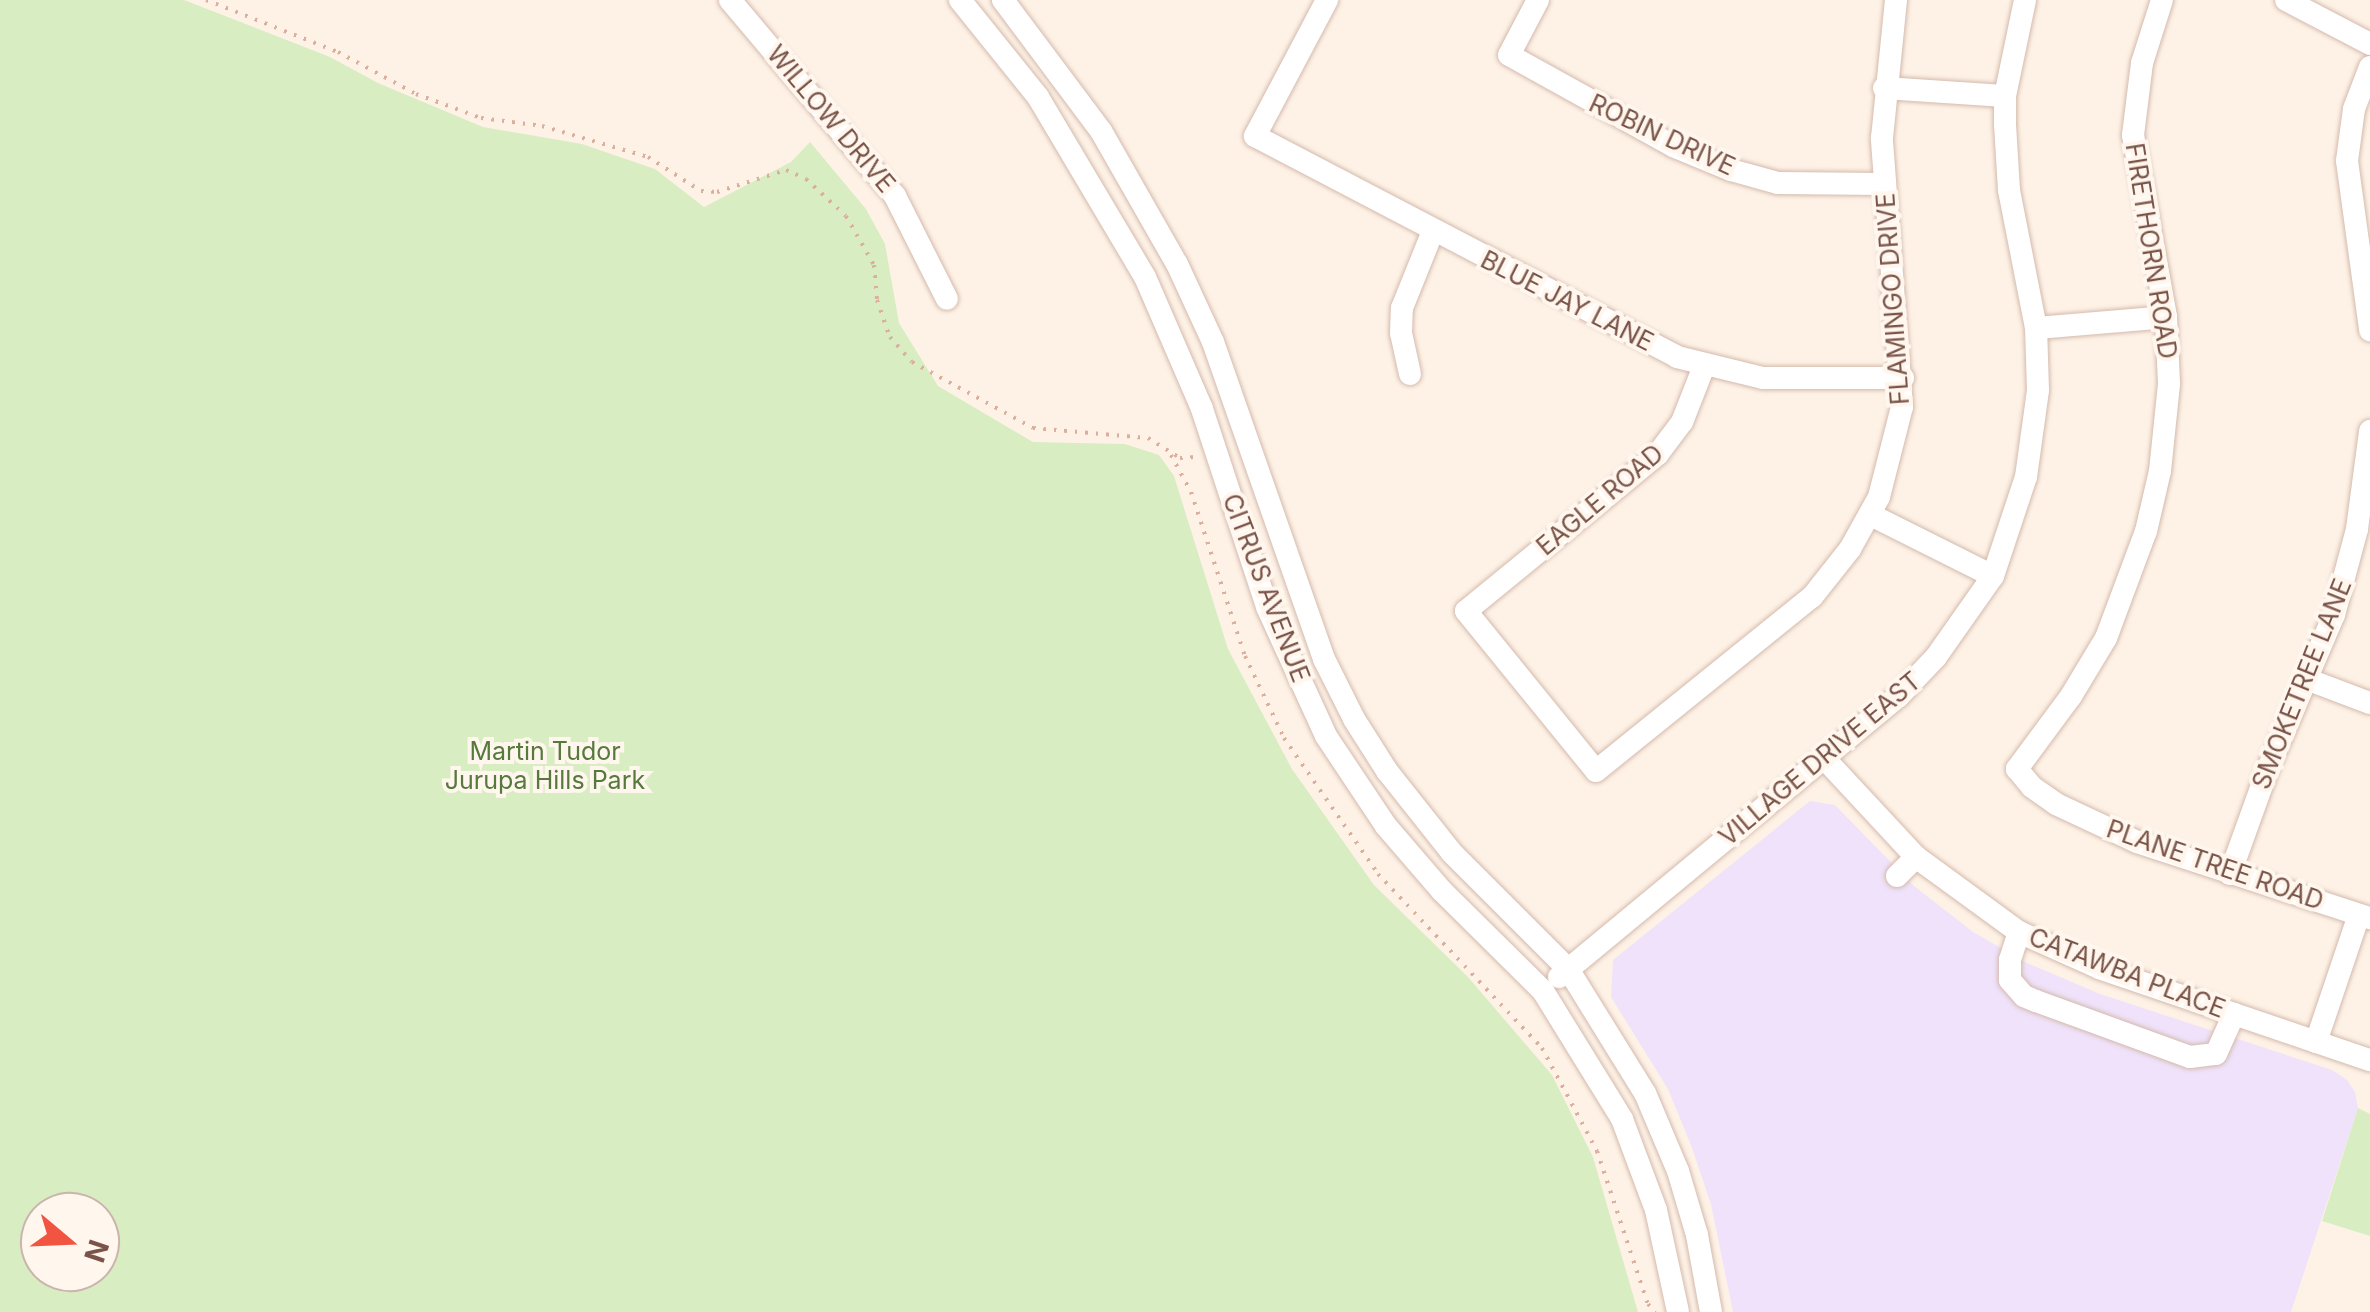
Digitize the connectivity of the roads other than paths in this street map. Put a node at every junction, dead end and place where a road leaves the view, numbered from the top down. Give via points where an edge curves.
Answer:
1 (730, 0) edge
2 (960, 0) edge
3 (1003, 0) edge
4 (1327, 0) edge
5 (1538, 0) edge
6 (1896, 0) edge
7 (2025, 0) edge
8 (2162, 0) edge
9 (2286, 0) edge
10 (2370, 44) edge
11 (2370, 67) edge
12 (1884, 88) junction
13 (2004, 96) junction
14 (1884, 184) junction
15 (1433, 231) junction
16 (947, 300) dead end
17 (2370, 313) edge
18 (2166, 317) junction
19 (2036, 328) junction
20 (2370, 330) edge
21 (1704, 366) junction
22 (1410, 374) dead end
23 (1903, 378) junction
24 (2370, 431) edge
25 (2366, 500) edge
26 (1871, 515) junction
27 (1992, 576) junction
28 (2309, 680) junction
29 (2370, 703) edge
30 (1825, 759) junction
31 (2017, 768) joint
32 (1596, 771) joint
33 (1916, 857) junction
34 (2230, 874) junction
35 (1897, 876) dead end
36 (2365, 916) edge
37 (2019, 932) junction
38 (1568, 969) junction
39 (1543, 992) junction
40 (2234, 1014) junction
41 (2316, 1042) junction
42 (2370, 1060) edge
43 (1678, 1312) edge
44 (1711, 1312) edge

1 - 16 street, WILLOW DRIVE via 895,196
2 - 39 street, CITRUS AVENUE via 1038,97 1145,277 1202,409 1274,624 1326,736 1386,826
3 - 38 street, CITRUS AVENUE via 1101,131 1177,264 1213,342 1324,659 1354,719 1452,853
4 - 15 street, BLUE JAY LANE via 1255,136
5 - 14 street, ROBIN DRIVE via 1509,55 1672,146 1731,170 1794,184
6 - 12 street, FLAMINGO DRIVE
7 - 13 street, VILLAGE DRIVE EAST
8 - 18 street, FIRETHORN ROAD via 2142,63 2133,135
9 - 10 street
11 - 17 street via 2354,109 2347,162
12 - 13 street
12 - 14 street, FLAMINGO DRIVE
13 - 19 street, VILLAGE DRIVE EAST via 2009,190
14 - 23 street, FLAMINGO DRIVE
15 - 21 street, BLUE JAY LANE via 1640,340
15 - 22 street via 1402,308
17 - 20 street
18 - 19 street
18 - 31 street, FIRETHORN ROAD via 2168,408 2146,531 2106,638
19 - 27 street, VILLAGE DRIVE EAST via 2030,458
21 - 23 street, BLUE JAY LANE via 1791,380
21 - 32 street, EAGLE ROAD via 1682,422 1658,454 1466,611
23 - 26 street, FLAMINGO DRIVE via 1898,437
24 - 25 street, SMOKETREE LANE
25 - 28 street, SMOKETREE LANE
26 - 27 street
26 - 32 street, FLAMINGO DRIVE via 1812,597
27 - 30 street, VILLAGE DRIVE EAST via 1923,674
28 - 29 street
28 - 34 street, SMOKETREE LANE
30 - 33 street, CATAWBA PLACE
30 - 38 street, VILLAGE DRIVE EAST
31 - 34 street, PLANE TREE ROAD via 2032,787 2088,821
33 - 35 street
33 - 37 street, CATAWBA PLACE
34 - 36 street, PLANE TREE ROAD
36 - 41 street
37 - 40 street, CATAWBA PLACE via 2099,968
37 - 40 street via 2010,980 2024,996 2190,1057 2216,1054
38 - 39 street, VILLAGE DRIVE EAST
38 - 44 street, CITRUS AVENUE via 1645,1093 1672,1156 1698,1235
39 - 43 street, CITRUS AVENUE via 1622,1119 1656,1210
40 - 41 street, CATAWBA PLACE
41 - 42 street, CATAWBA PLACE

